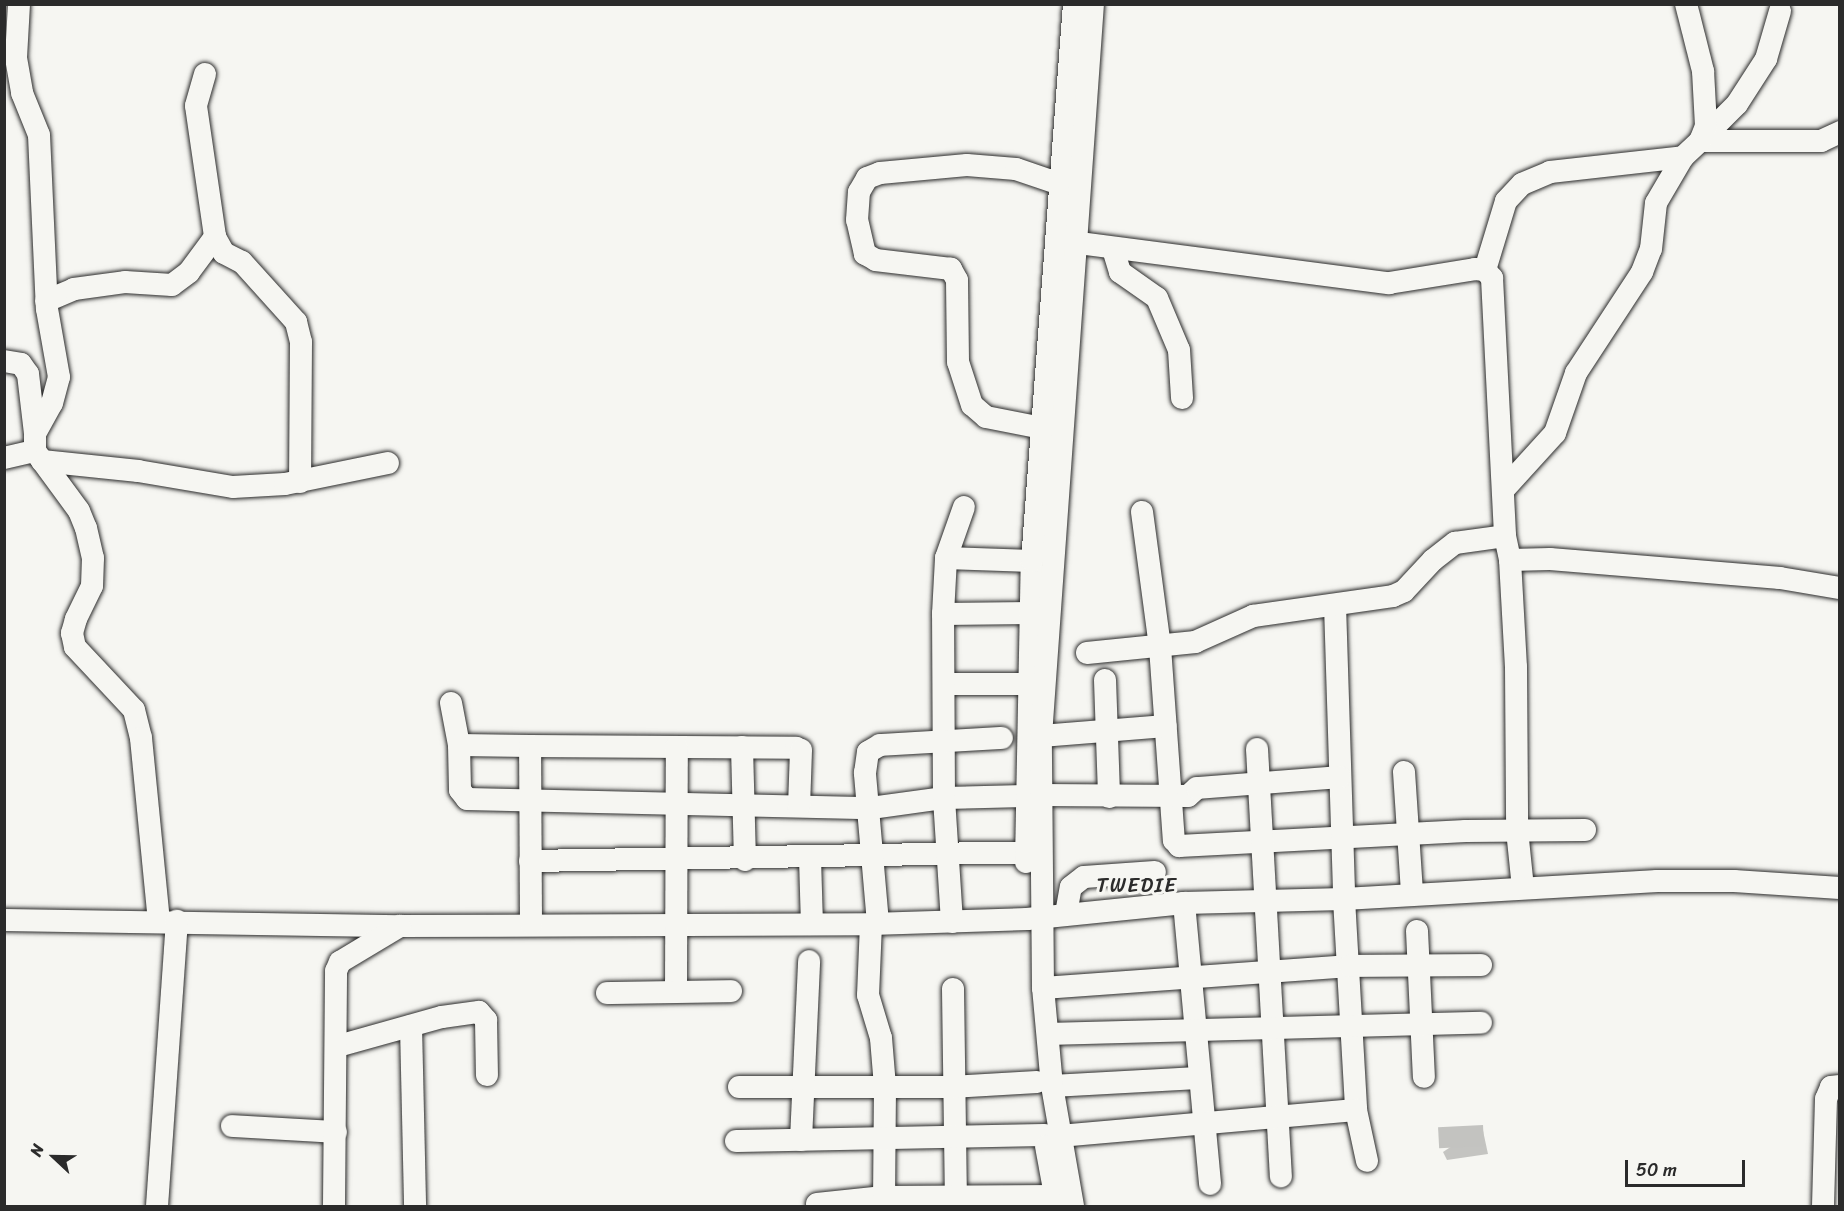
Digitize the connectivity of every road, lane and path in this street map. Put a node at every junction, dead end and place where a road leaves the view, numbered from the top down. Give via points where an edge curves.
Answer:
1 (19, 4) edge
2 (1074, 4) edge
3 (1093, 4) edge
4 (1686, 4) edge
5 (1780, 11) dead end
6 (205, 74) dead end
7 (1839, 132) edge
8 (1700, 141) junction
9 (1683, 157) junction
10 (1060, 184) junction
11 (215, 237) junction
12 (1079, 243) junction
13 (1113, 249) junction
14 (1485, 270) junction
15 (46, 301) junction
16 (4, 361) edge
17 (1182, 398) dead end
18 (1042, 428) junction
19 (37, 449) junction
20 (4, 458) edge
21 (388, 463) dead end
22 (300, 482) junction
23 (1504, 488) junction
24 (963, 507) dead end
25 (1142, 512) dead end
26 (1505, 536) junction
27 (946, 558) junction
28 (1510, 560) junction
29 (1032, 561) junction
30 (1839, 588) edge
31 (1335, 605) junction
32 (1031, 613) junction
33 (943, 614) junction
34 (1160, 647) junction
35 (1087, 653) dead end
36 (1105, 680) dead end
37 (944, 684) junction
38 (1028, 684) junction
39 (451, 703) dead end
40 (1166, 726) junction
41 (1108, 730) junction
42 (1041, 736) junction
43 (1002, 738) dead end
44 (944, 742) junction
45 (459, 745) junction
46 (530, 746) junction
47 (677, 747) junction
48 (742, 747) junction
49 (1257, 749) dead end
50 (1404, 772) dead end
51 (1340, 777) junction
52 (1259, 783) junction
53 (1033, 796) junction
54 (1109, 797) junction
55 (1170, 797) junction
56 (944, 798) junction
57 (531, 801) junction
58 (676, 806) junction
59 (744, 806) junction
60 (799, 806) junction
61 (871, 807) junction
62 (1517, 830) junction
63 (1584, 830) dead end
64 (1407, 834) junction
65 (1344, 836) junction
66 (1261, 841) junction
67 (1025, 852) junction
68 (948, 854) junction
69 (873, 857) junction
70 (675, 858) junction
71 (810, 858) junction
72 (745, 860) junction
73 (530, 861) junction
74 (1155, 872) dead end
75 (1523, 888) junction
76 (1839, 888) edge
77 (1412, 894) junction
78 (1344, 898) junction
79 (1264, 901) junction
80 (1184, 903) junction
81 (1066, 914) junction
82 (1034, 918) junction
83 (4, 920) edge
84 (168, 921) junction
85 (952, 922) junction
86 (875, 923) junction
87 (531, 924) junction
88 (675, 924) junction
89 (812, 924) junction
90 (399, 926) junction
91 (1417, 931) dead end
92 (809, 961) dead end
93 (1481, 965) dead end
94 (1350, 966) junction
95 (1417, 966) junction
96 (1267, 971) junction
97 (1191, 978) junction
98 (953, 988) dead end
99 (1043, 988) junction
100 (731, 991) dead end
101 (676, 992) junction
102 (607, 993) dead end
103 (1481, 1023) dead end
104 (1421, 1024) junction
105 (1352, 1025) junction
106 (411, 1026) junction
107 (1271, 1026) junction
108 (1194, 1029) junction
109 (1048, 1034) junction
110 (338, 1046) junction
111 (487, 1075) dead end
112 (1424, 1077) dead end
113 (1198, 1078) junction
114 (1044, 1084) junction
115 (1839, 1086) edge
116 (739, 1087) dead end
117 (885, 1087) junction
118 (951, 1087) junction
119 (804, 1088) junction
120 (1356, 1110) junction
121 (1276, 1118) junction
122 (1202, 1125) junction
123 (232, 1126) dead end
124 (336, 1132) junction
125 (1052, 1136) junction
126 (887, 1138) junction
127 (954, 1138) junction
128 (801, 1140) junction
129 (736, 1141) dead end
130 (1367, 1161) dead end
131 (1281, 1176) dead end
132 (1210, 1184) dead end
133 (884, 1202) edge
134 (956, 1202) edge
135 (1062, 1203) edge
136 (817, 1204) dead end
137 (157, 1206) edge
138 (334, 1206) edge
139 (415, 1206) edge
140 (1823, 1206) edge

1 - 15 street via 16,57 22,93 39,135
2 - 10 street
3 - 12 street
4 - 8 street via 1703,71 1706,126
5 - 8 street via 1766,59 1737,104
6 - 11 street via 196,106
7 - 8 street via 1821,141
8 - 9 street
9 - 14 street via 1550,172 1522,184 1506,201
9 - 23 street via 1656,203 1651,249 1642,272 1576,373 1555,433
10 - 18 street
10 - 18 street via 1016,169 988,167 880,173 867,178 860,192 856,220 865,254 876,260 951,269 957,280 958,362 972,405 986,417
11 - 15 street via 189,272 172,285 125,282 74,289
11 - 22 street via 224,253 242,262 296,322 302,366
12 - 13 street
12 - 42 street
13 - 14 street via 1389,283
13 - 17 street via 1120,272 1157,298 1179,350
14 - 23 street via 1492,278
15 - 19 street via 59,377
16 - 19 street via 21,364 28,374
18 - 29 street
19 - 20 street
19 - 22 street via 233,487
19 - 84 street via 79,510 93,558 92,586 72,633 75,647 134,710
21 - 22 street
23 - 26 street
24 - 27 street
25 - 34 street
26 - 28 street
26 - 31 street via 1455,543 1404,591 1393,596
27 - 29 street
27 - 33 street
28 - 30 street via 1550,559 1780,578
28 - 62 street via 1516,667
29 - 32 street
31 - 34 street via 1252,615 1207,638
31 - 51 street
32 - 33 street
32 - 38 street
33 - 37 street
34 - 35 street
34 - 40 street
36 - 41 street
37 - 38 street
37 - 44 street
38 - 53 street
39 - 45 street
40 - 41 street
40 - 55 street
41 - 42 street
41 - 54 street
42 - 53 street
43 - 44 street
44 - 56 street
44 - 61 street via 880,745 868,752 865,773
45 - 46 street
45 - 57 street via 463,796
46 - 47 street
46 - 57 street
47 - 48 street
47 - 58 street
48 - 59 street
48 - 60 street via 801,750
49 - 52 street
50 - 64 street
51 - 52 street
51 - 65 street
52 - 55 street via 1197,788 1188,796
52 - 66 street
53 - 54 street
53 - 56 street
53 - 67 street
53 - 82 street
54 - 55 street
55 - 66 street via 1174,840 1179,846
56 - 61 street
56 - 68 street
57 - 58 street
57 - 73 street
58 - 59 street
58 - 70 street
59 - 60 street
59 - 72 street
60 - 61 street
61 - 69 street
62 - 63 street
62 - 64 street
62 - 75 street
64 - 65 street
64 - 77 street
65 - 66 street
65 - 78 street
66 - 79 street
67 - 68 street
67 - 82 street
68 - 69 street
68 - 85 street
69 - 71 street
69 - 86 street
70 - 72 street
70 - 73 street
70 - 88 street
71 - 72 street
71 - 89 street
73 - 87 street
74 - 81 street via 1084,877 1071,887
75 - 76 street via 1734,881
75 - 77 street
77 - 78 street
78 - 79 street
78 - 94 street
79 - 80 street
79 - 96 street
80 - 81 street
80 - 97 street
81 - 82 street
82 - 85 street
82 - 99 street
82 - 114 street
83 - 84 street
84 - 90 street
84 - 137 street
85 - 86 street
86 - 89 street
86 - 117 street via 868,995 881,1038
87 - 88 street
87 - 90 street
88 - 89 street
88 - 101 street
90 - 110 street via 340,962 336,971
91 - 95 street
92 - 119 street
93 - 95 street
94 - 95 street
94 - 96 street
94 - 105 street
95 - 104 street
96 - 97 street
96 - 107 street
97 - 99 street
97 - 108 street
98 - 118 street
99 - 109 street
100 - 101 street
101 - 102 street
103 - 104 street
104 - 105 street
104 - 112 street
105 - 107 street
105 - 120 street
106 - 110 street
106 - 111 street via 479,1012 486,1020
106 - 139 street
107 - 108 street
107 - 121 street
108 - 109 street
108 - 113 street
109 - 114 street
110 - 124 street
113 - 114 street
113 - 122 street
114 - 118 street
114 - 125 street
115 - 140 street via 1831,1087 1826,1099
116 - 119 street
117 - 118 street
117 - 119 street
117 - 126 street
118 - 127 street
119 - 128 street
120 - 121 street
120 - 130 street
121 - 122 street
121 - 131 street
122 - 125 street
122 - 132 street
123 - 124 street
124 - 138 street
125 - 127 street
125 - 135 street
126 - 127 street
126 - 128 street
126 - 133 street
127 - 134 street
128 - 129 street
133 - 134 street
133 - 136 street
134 - 135 street

